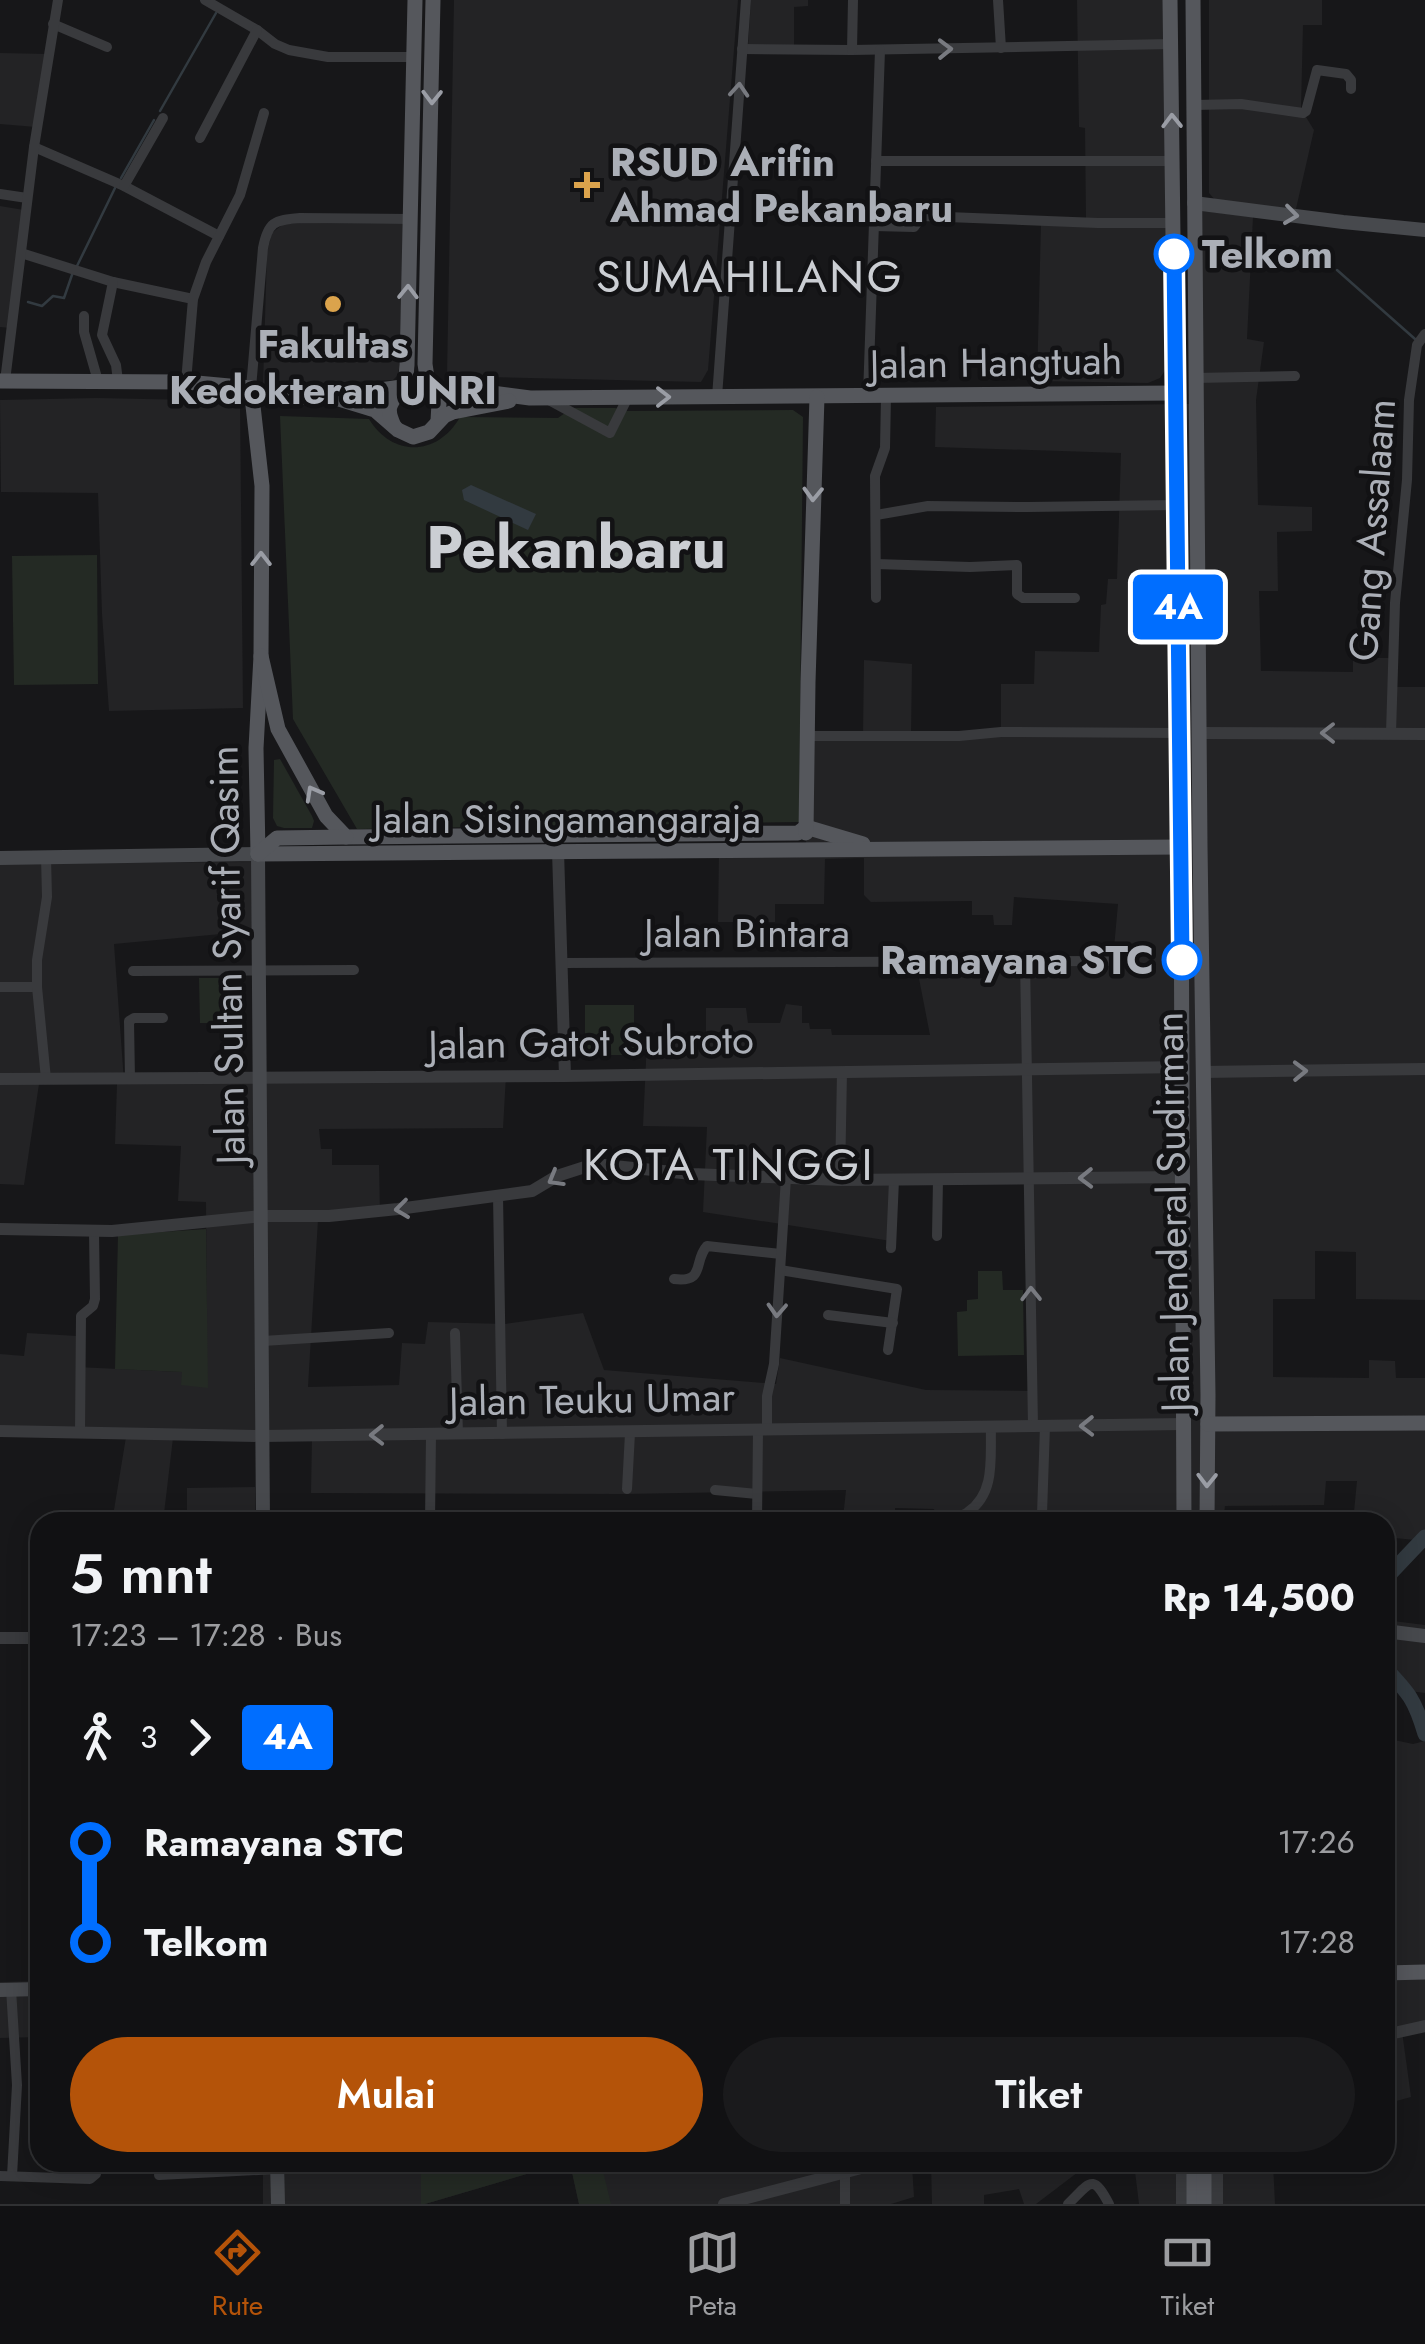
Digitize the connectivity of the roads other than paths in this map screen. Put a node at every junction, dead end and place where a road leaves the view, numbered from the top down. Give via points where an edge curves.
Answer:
1 (58, 0) edge
2 (414, 0) edge
3 (434, 0) edge
4 (746, 0) edge
5 (853, 0) edge
6 (998, 0) edge
7 (1170, 0) edge
8 (1193, 0) edge
9 (217, 5) edge
10 (53, 24) junction
11 (257, 30) junction
12 (1171, 44) junction
13 (107, 48) dead end
14 (742, 48) junction
15 (1001, 48) junction
16 (852, 50) junction
17 (880, 50) junction
18 (414, 58) junction
19 (1194, 67) junction
20 (1172, 68) junction
21 (1351, 90) dead end
22 (1194, 104) junction
23 (264, 113) dead end
24 (163, 118) dead end
25 (200, 138) dead end
26 (34, 146) junction
27 (876, 161) junction
28 (1173, 161) junction
29 (124, 186) junction
30 (0, 194) edge
31 (27, 198) junction
32 (1194, 203) junction
33 (410, 219) junction
34 (1174, 223) junction
35 (874, 226) junction
36 (1425, 230) edge
37 (219, 236) junction
38 (21, 254) junction
39 (113, 282) junction
40 (193, 298) junction
41 (84, 316) dead end
42 (1425, 334) edge
43 (1295, 376) dead end
44 (1195, 378) junction
45 (2, 380) edge
46 (98, 381) junction
47 (118, 382) junction
48 (186, 382) junction
49 (251, 388) junction
50 (402, 389) junction
51 (431, 391) junction
52 (1176, 393) junction
53 (330, 396) junction
54 (868, 396) junction
55 (886, 396) junction
56 (717, 397) junction
57 (817, 397) junction
58 (537, 398) junction
59 (628, 398) junction
60 (438, 421) junction
61 (394, 426) junction
62 (1177, 505) junction
63 (876, 515) junction
64 (876, 564) junction
65 (876, 598) dead end
66 (1075, 598) dead end
67 (261, 656) junction
68 (807, 732) junction
69 (1199, 732) junction
70 (1391, 732) junction
71 (1179, 733) junction
72 (1425, 734) edge
73 (806, 827) junction
74 (531, 836) junction
75 (346, 837) junction
76 (1181, 846) junction
77 (876, 849) junction
78 (806, 850) junction
79 (558, 851) junction
80 (258, 854) junction
81 (46, 856) junction
82 (0, 858) edge
83 (1025, 961) junction
84 (1113, 961) dead end
85 (562, 964) junction
86 (133, 970) dead end
87 (260, 970) junction
88 (354, 970) dead end
89 (0, 987) edge
90 (37, 987) junction
91 (163, 1018) dead end
92 (1183, 1067) junction
93 (1028, 1069) junction
94 (1425, 1069) edge
95 (842, 1072) junction
96 (1203, 1072) junction
97 (565, 1076) junction
98 (260, 1077) junction
99 (0, 1079) edge
100 (46, 1079) junction
101 (130, 1080) junction
102 (1184, 1177) junction
103 (786, 1178) junction
104 (938, 1179) junction
105 (1029, 1179) junction
106 (840, 1180) junction
107 (894, 1180) junction
108 (498, 1195) junction
109 (262, 1216) junction
110 (0, 1230) edge
111 (94, 1232) junction
112 (937, 1236) dead end
113 (891, 1248) dead end
114 (781, 1254) junction
115 (780, 1270) junction
116 (674, 1279) dead end
117 (828, 1315) dead end
118 (893, 1323) junction
119 (388, 1333) dead end
120 (455, 1333) dead end
121 (262, 1341) junction
122 (888, 1350) dead end
123 (1208, 1395) junction
124 (1184, 1396) junction
125 (1425, 1423) edge
126 (1039, 1426) junction
127 (991, 1427) junction
128 (762, 1430) junction
129 (1208, 1430) junction
130 (0, 1431) edge
131 (1184, 1431) junction
132 (80, 1432) junction
133 (630, 1433) junction
134 (431, 1434) junction
135 (458, 1434) junction
136 (502, 1434) junction
137 (262, 1436) junction
138 (627, 1489) dead end
139 (715, 1490) dead end
140 (757, 1494) junction
141 (262, 1512) edge
142 (430, 1512) edge
143 (757, 1512) edge
144 (969, 1512) edge
145 (1042, 1512) edge
146 (1184, 1512) edge
147 (1206, 1512) edge
148 (1395, 1632) edge
149 (1425, 1636) edge
150 (0, 1638) edge
151 (30, 1638) edge
152 (1425, 1972) edge
153 (1395, 1973) edge
154 (30, 1989) edge
155 (5, 1990) edge
156 (1425, 2026) edge
157 (1395, 2033) edge
158 (96, 2172) edge
159 (199, 2172) edge
160 (278, 2172) edge
161 (845, 2172) joint
162 (1182, 2172) edge
163 (1194, 2172) edge
164 (1204, 2172) edge
165 (1216, 2172) edge
166 (160, 2175) dead end
167 (6, 2176) edge
168 (278, 2204) edge
169 (724, 2204) edge
170 (845, 2204) edge
171 (1068, 2204) edge
172 (1109, 2204) edge
173 (1182, 2204) edge
174 (1194, 2204) edge
175 (1204, 2204) edge
176 (1217, 2204) edge

1 - 10 street
2 - 18 main road
3 -> 51 main road via 425,364
4 - 14 street
5 - 16 street
6 - 15 street
7 - 12 main road, Jalan Jenderal Sudirman
8 - 19 main road, Jalan Jenderal Sudirman
9 - 11 street
10 - 13 street
10 - 26 street
11 - 18 street via 305,54
11 - 25 street
12 - 15 street
12 - 20 main road, Jalan Jenderal Sudirman
14 - 16 street
56 -> 14 street
17 -> 15 street
16 - 17 street
17 - 27 street
18 - 33 main road
19 - 20 main road
19 - 22 main road, Jalan Jenderal Sudirman
28 -> 20 main road, Jalan Jenderal Sudirman
21 - 22 street via 1346,74 1317,70 1304,113
22 - 32 main road, Jalan Jenderal Sudirman
23 - 37 street via 240,195
24 - 29 street
26 - 29 street
26 - 31 street
27 - 28 street
27 - 35 street
28 - 34 main road, Jalan Jenderal Sudirman
29 - 37 street
30 - 31 street
31 - 38 street
32 -> 36 main road
32 - 44 main road, Jalan Jenderal Sudirman
33 - 49 street via 273,223 263,248
50 -> 33 main road
34 - 35 street via 922,216 914,228
34 - 52 main road, Jalan Jenderal Sudirman
35 - 54 street
37 - 40 street
38 - 39 street
38 - 45 street
39 - 40 street
39 - 47 street via 102,335
40 - 48 street
41 - 46 street
42 - 70 street, Gang Assalaam via 1417,344 1409,400
43 - 44 street
44 - 69 main road, Jalan Jenderal Sudirman
45 - 46 main road
46 - 47 main road
47 - 48 main road
48 - 49 main road
49 - 53 main road via 276,398
67 -> 49 main road, Jalan Sultan Syarif Qasim via 262,486
50 - 51 main road
50 - 53 main road
50 - 61 main road via 390,404
51 - 58 main road
51 - 60 main road via 439,402
52 - 55 main road, Jalan Hangtuah
52 - 62 main road, Jalan Jenderal Sudirman
53 - 61 main road via 376,410
54 - 55 main road, Jalan Hangtuah
54 - 57 main road, Jalan Hangtuah
55 - 63 street
56 - 57 main road, Jalan Hangtuah
59 -> 56 main road, Jalan Hangtuah
57 -> 68 main road
58 - 59 main road, Jalan Hangtuah
58 - 59 street via 610,433
58 - 60 main road via 480,405
60 - 61 main road via 418,436
62 - 63 street via 928,506
62 - 71 main road, Jalan Jenderal Sudirman
63 - 64 street
64 - 65 street
64 - 66 street via 1018,565 1022,598
75 -> 67 main road, Jalan Sisingamangaraja via 326,816 278,729
67 - 80 main road, Jalan Sultan Syarif Qasim
68 - 71 street
68 - 73 main road
70 -> 69 street
69 - 96 main road, Jalan Jenderal Sudirman
70 - 72 street
71 - 76 main road, Jalan Jenderal Sudirman
73 - 74 main road, Jalan Sisingamangaraja
73 - 77 main road, Jalan Sisingamangaraja
73 - 78 main road
74 - 75 main road, Jalan Sisingamangaraja
74 - 79 main road
75 - 80 main road, Jalan Sisingamangaraja via 276,838
76 - 77 main road, Jalan Sisingamangaraja
76 - 92 main road, Jalan Jenderal Sudirman
77 - 78 main road, Jalan Sisingamangaraja
78 - 79 main road, Jalan Sisingamangaraja
79 - 80 main road, Jalan Sisingamangaraja
79 - 85 street
80 - 81 main road, Jalan Sisingamangaraja
80 - 87 main road, Jalan Sultan Syarif Qasim
81 - 82 main road, Jalan Sisingamangaraja
81 - 90 street
83 - 84 street, Jalan Bintara
83 - 85 street, Jalan Bintara
83 - 93 street
85 - 97 street
86 - 87 street
87 - 88 street
87 - 98 main road, Jalan Sultan Syarif Qasim
89 - 90 street
90 - 100 street
91 - 101 street via 128,1021
92 - 93 street, Jalan Gatot Subroto
92 - 102 main road, Jalan Jenderal Sudirman
93 - 95 street, Jalan Gatot Subroto
93 - 105 street
96 -> 94 street
95 - 97 street, Jalan Gatot Subroto
95 - 106 street
96 - 123 main road, Jalan Jenderal Sudirman
97 - 98 street, Jalan Gatot Subroto
98 - 101 street, Jalan Gatot Subroto
98 - 109 main road, Jalan Sultan Syarif Qasim
99 - 100 street, Jalan Gatot Subroto
100 - 101 street, Jalan Gatot Subroto
102 -> 105 street
102 - 124 main road, Jalan Jenderal Sudirman
103 - 106 street
103 -> 108 street via 604,1165 558,1176 532,1191
103 - 114 street
104 - 105 street
104 - 107 street
104 - 112 street
126 -> 105 street
106 - 107 street
107 - 113 street
108 -> 109 street via 398,1210
108 - 136 street
109 - 111 street
109 - 121 main road, Jalan Sultan Syarif Qasim
110 - 111 street
111 - 132 street via 95,1299 82,1316
114 - 115 street
114 - 116 street via 707,1246 696,1274
115 - 118 street via 896,1288
115 -> 128 street
117 - 118 street
118 - 122 street
119 - 121 street
120 - 135 street
121 - 137 main road, Jalan Sultan Syarif Qasim
123 - 124 main road via 1198,1406
123 - 129 main road, Jalan Jenderal Sudirman
124 - 131 main road, Jalan Jenderal Sudirman
125 - 129 main road
126 - 127 street, Jalan Teuku Umar
131 -> 126 street, Jalan Teuku Umar
126 - 145 street
127 - 128 street, Jalan Teuku Umar
127 - 144 street via 988,1488
128 - 133 street, Jalan Teuku Umar
128 - 140 street
129 - 131 main road
129 -> 147 main road, Jalan Jenderal Sudirman
130 - 132 street, Jalan Teuku Umar
131 - 146 main road, Jalan Jenderal Sudirman
132 - 137 street, Jalan Teuku Umar
133 - 136 street, Jalan Teuku Umar
133 - 138 street
134 - 135 street, Jalan Teuku Umar
134 -> 137 street, Jalan Teuku Umar
134 - 142 street
135 - 136 street, Jalan Teuku Umar
137 - 141 main road, Jalan Sultan Syarif Qasim
139 - 140 street
140 - 143 street
148 - 149 main road
150 - 151 street
152 - 153 main road
154 - 155 main road
155 - 167 street via 17,2085
156 - 157 street
158 - 167 street via 90,2178
159 - 166 street
160 - 168 main road
161 - 169 street
161 - 170 street
162 - 173 street
163 - 174 main road
164 - 175 main road
165 - 176 street
171 - 172 street via 1094,2183

